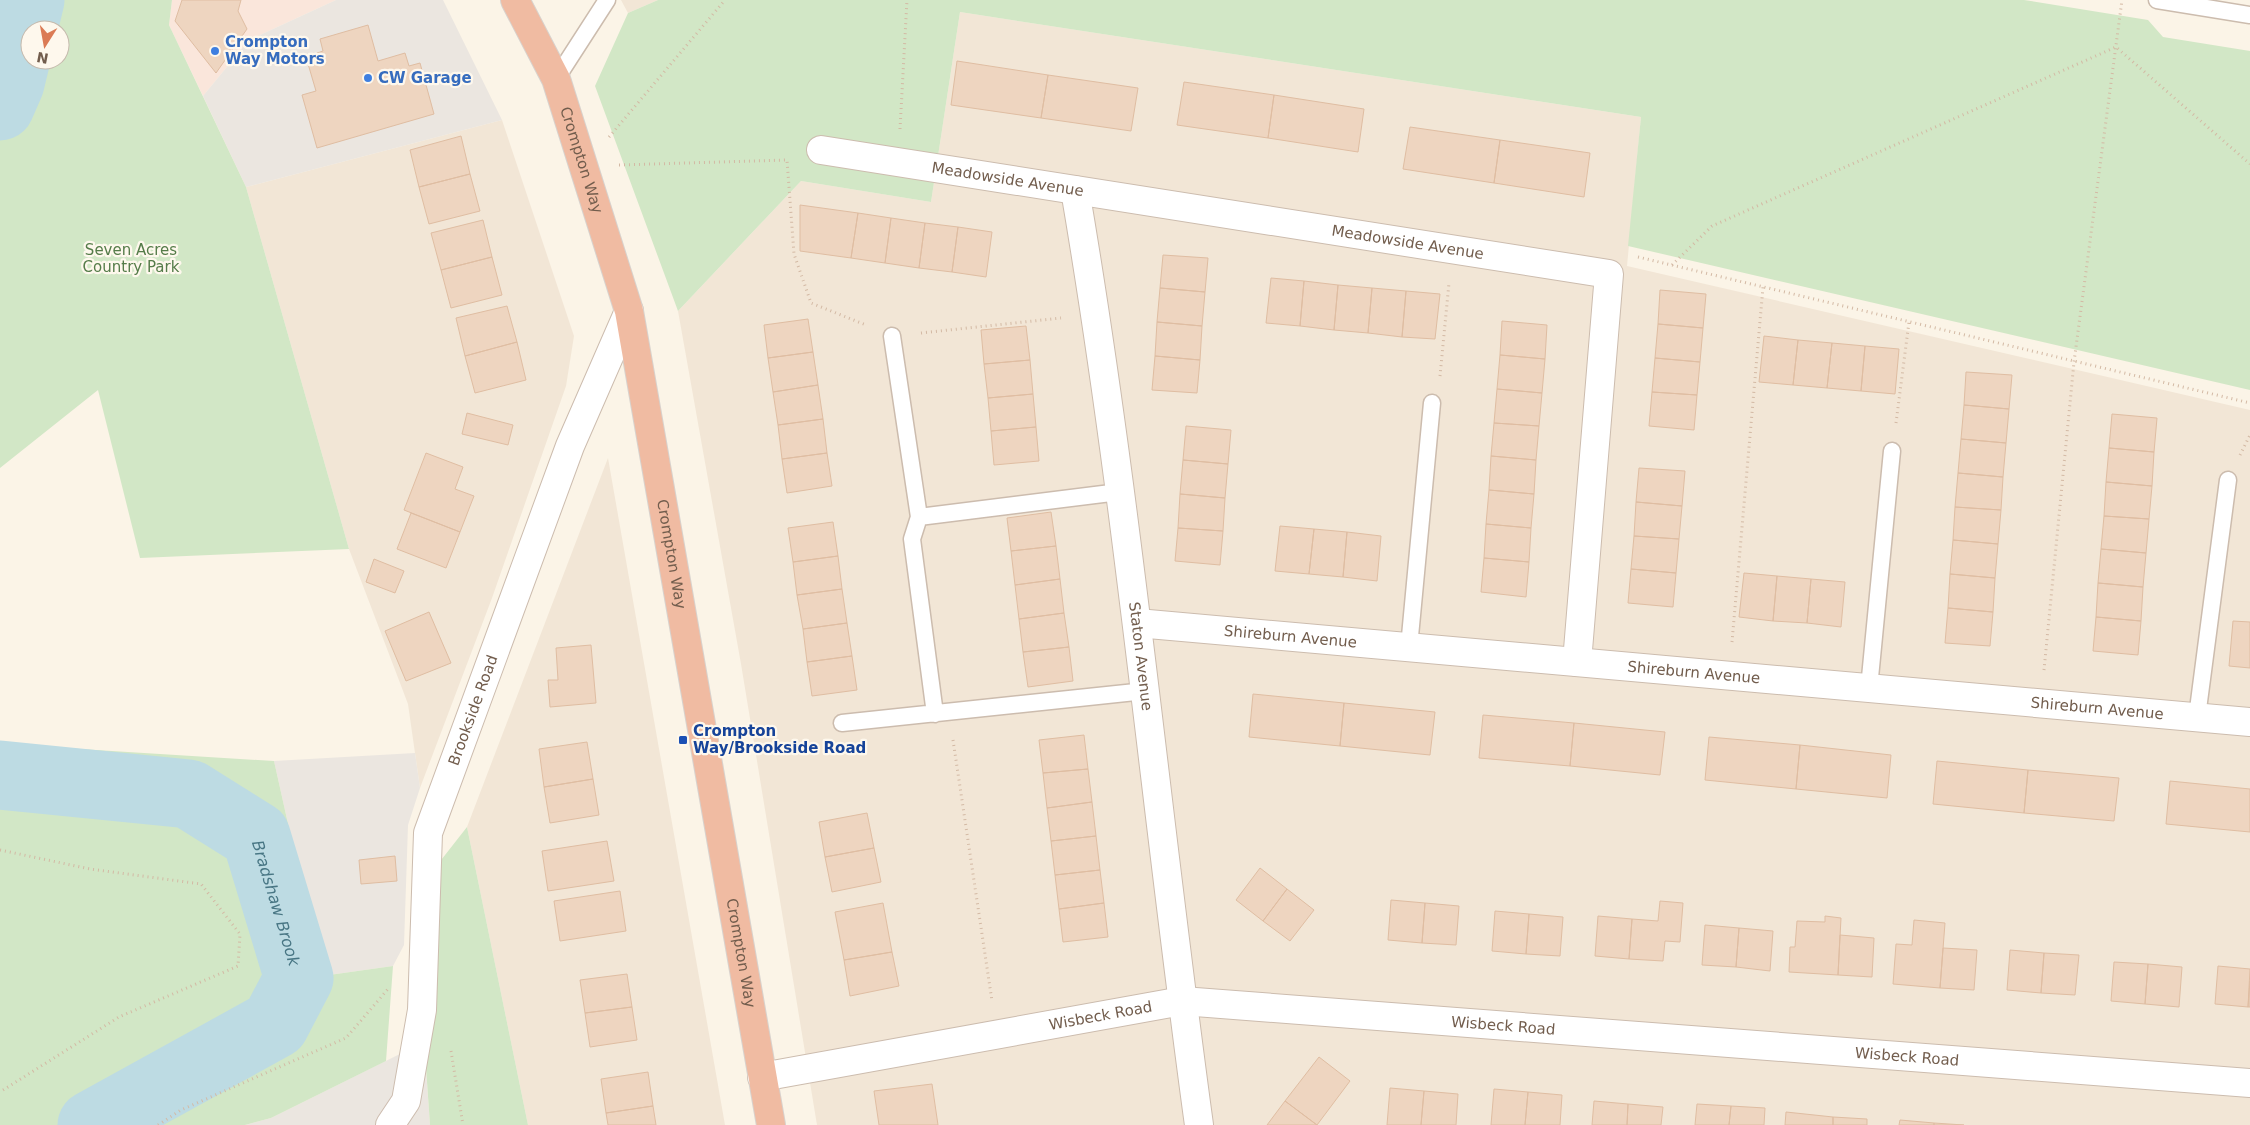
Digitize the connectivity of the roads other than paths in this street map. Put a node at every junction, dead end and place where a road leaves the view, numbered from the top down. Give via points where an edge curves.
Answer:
1 (515, 0) edge
2 (608, 0) edge
3 (2157, 0) edge
4 (2250, 15) edge
5 (556, 79) junction
6 (821, 150) dead end
7 (1075, 190) junction
8 (629, 311) junction
9 (892, 336) road end
10 (1432, 403) road end
11 (1892, 451) road end
12 (2228, 480) dead end
13 (1119, 492) junction
14 (919, 517) junction
15 (1137, 623) junction
16 (1409, 647) junction
17 (1577, 662) junction
18 (1869, 688) junction
19 (1145, 691) junction
20 (942, 713) junction
21 (2198, 718) junction
22 (2250, 722) edge
23 (842, 723) dead end
24 (1182, 1001) junction
25 (762, 1077) junction
26 (2250, 1083) edge
27 (390, 1125) edge
28 (771, 1125) edge
29 (1199, 1125) edge

1 - 5 highway, Crompton Way
2 - 5 lane
3 - 4 lane
5 - 8 highway, Crompton Way
6 - 7 street, Meadowside Avenue
7 - 13 street, Staton Avenue via 1096,314
7 - 17 street, Meadowside Avenue via 1609,274
8 - 25 highway, Crompton Way
8 - 27 street, Brookside Road via 570,446 428,833 422,1010 406,1101
9 - 14 lane
10 - 16 lane
11 - 18 lane
12 - 21 lane
13 - 14 lane
13 - 15 street, Staton Avenue
14 - 20 lane via 912,539
15 - 16 street, Shireburn Avenue
15 - 19 street, Staton Avenue
16 - 17 street, Shireburn Avenue
17 - 18 street, Shireburn Avenue
18 - 21 street, Shireburn Avenue
19 - 20 lane
19 - 24 street, Staton Avenue
20 - 23 lane
21 - 22 street, Shireburn Avenue
24 - 25 street, Wisbeck Road
24 - 26 street, Wisbeck Road
24 - 29 street, Staton Avenue
25 - 28 highway, Crompton Way

